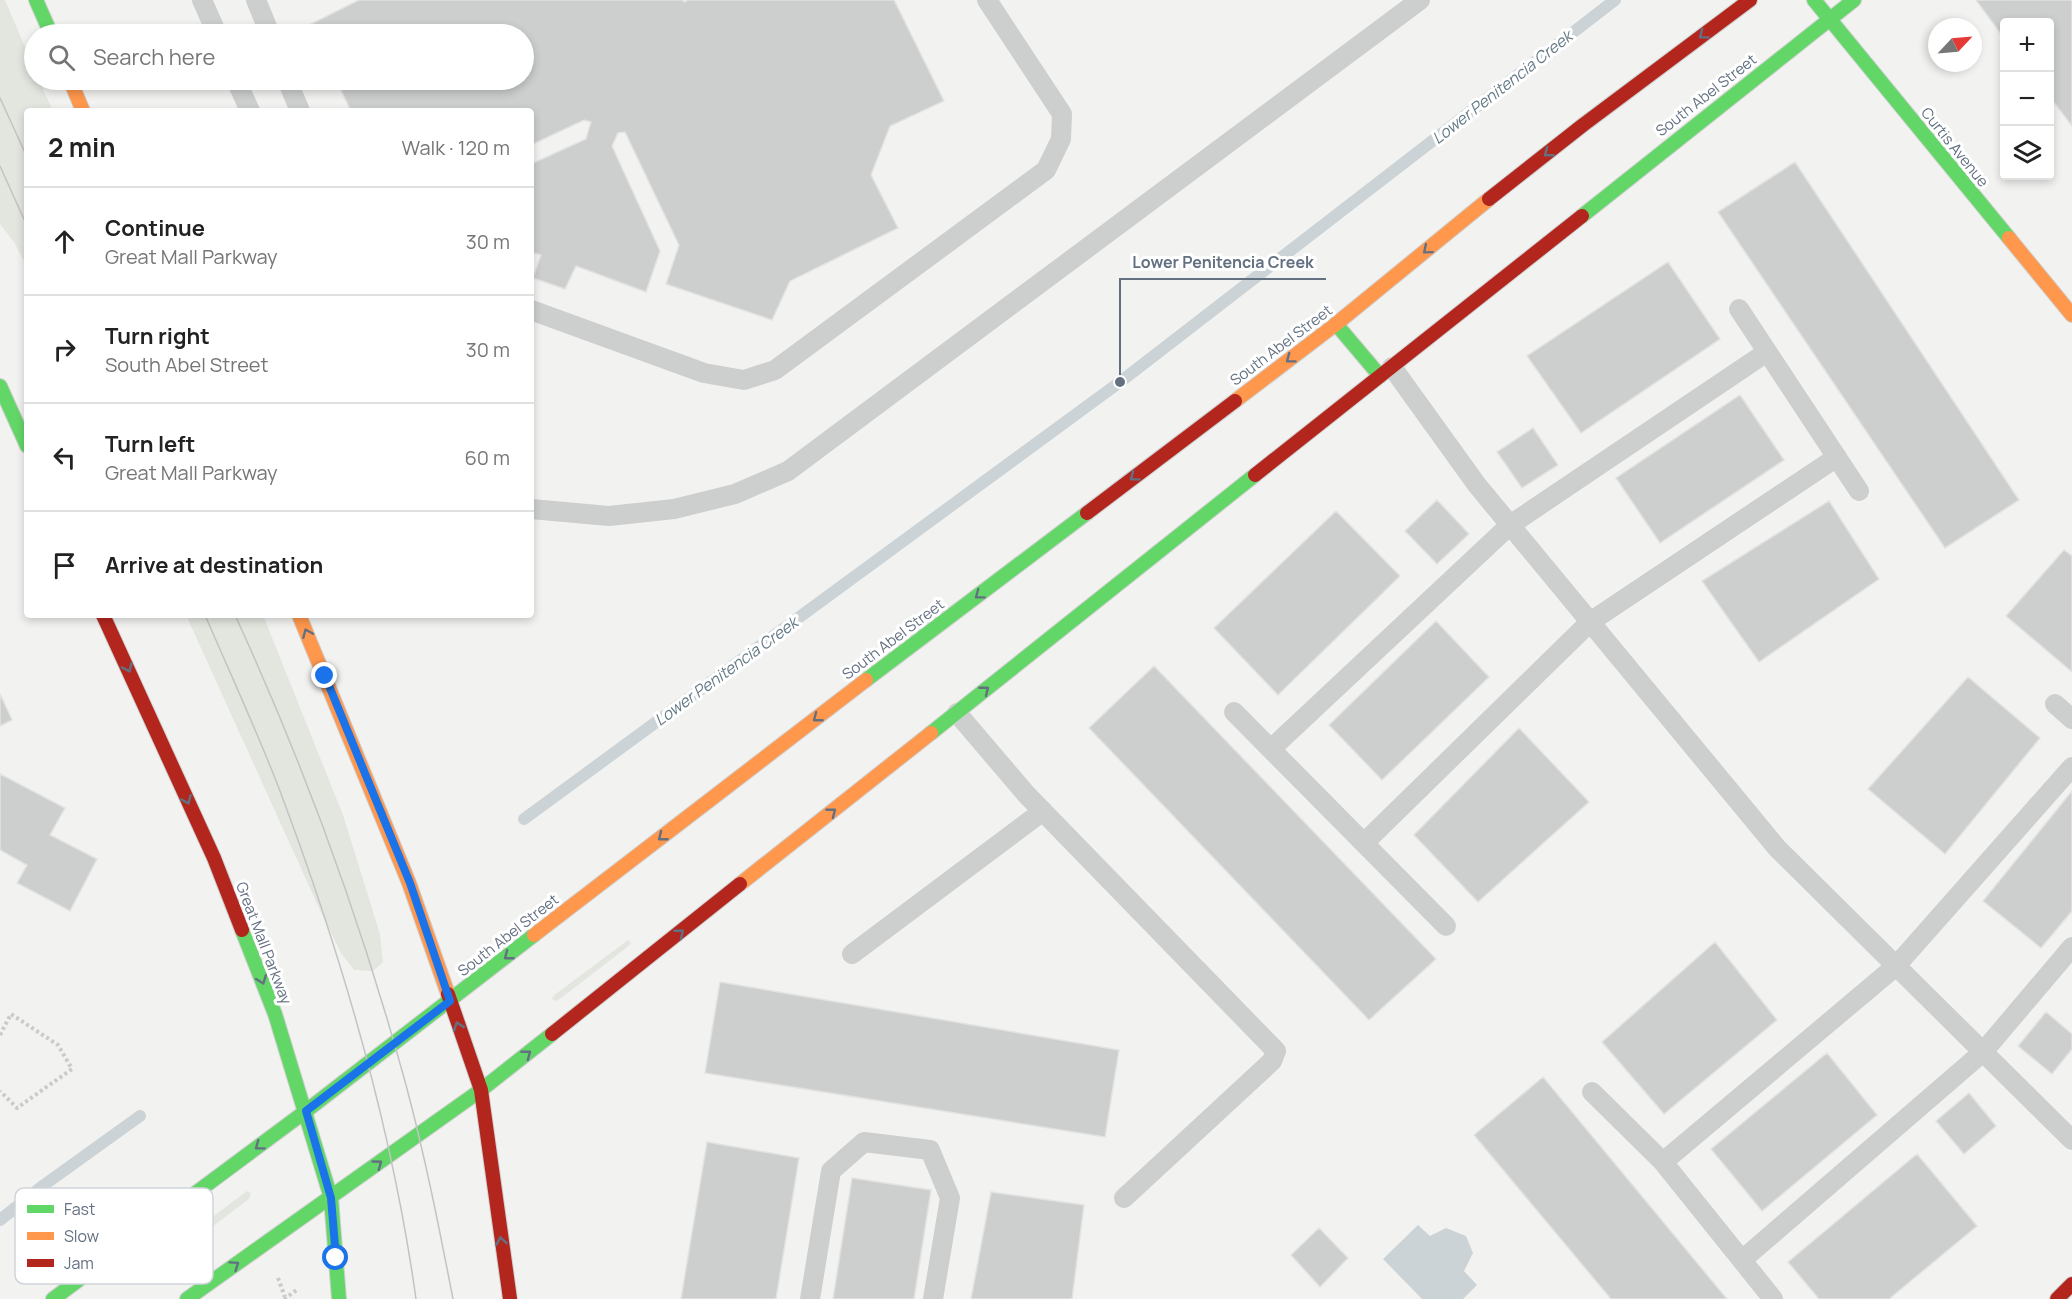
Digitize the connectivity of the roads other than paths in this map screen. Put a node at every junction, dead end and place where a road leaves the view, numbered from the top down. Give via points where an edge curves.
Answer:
1 (36, 0) edge
2 (202, 0) edge
3 (256, 0) edge
4 (987, 0) edge
5 (1420, 0) edge
6 (1750, 0) edge
7 (1814, 0) edge
8 (1854, 0) edge
9 (1828, 19) junction
10 (47, 24) edge
11 (213, 24) edge
12 (266, 24) edge
13 (75, 90) edge
14 (241, 90) edge
15 (291, 90) edge
16 (83, 108) edge
17 (249, 108) edge
18 (299, 108) edge
19 (1739, 309) dead end
20 (534, 311) edge
21 (2072, 315) edge
22 (1336, 324) junction
23 (1767, 352) junction
24 (1386, 371) junction
25 (0, 386) edge
26 (24, 439) edge
27 (1837, 457) junction
28 (1860, 491) dead end
29 (534, 509) edge
30 (1510, 525) junction
31 (105, 618) edge
32 (300, 618) edge
33 (1590, 622) junction
34 (2055, 704) dead end
35 (1234, 712) dead end
36 (957, 713) junction
37 (2072, 718) edge
38 (1271, 749) junction
39 (2072, 767) edge
40 (1043, 811) junction
41 (1364, 843) junction
42 (1446, 926) dead end
43 (2072, 947) edge
44 (852, 954) dead end
45 (1896, 966) junction
46 (450, 1001) junction
47 (1983, 1052) junction
48 (481, 1090) junction
49 (1592, 1092) dead end
50 (306, 1111) junction
51 (2072, 1140) edge
52 (1663, 1162) junction
53 (202, 1188) edge
54 (331, 1198) junction
55 (1124, 1198) dead end
56 (1742, 1260) junction
57 (213, 1281) edge
58 (73, 1284) edge
59 (208, 1284) edge
60 (2072, 1284) edge
61 (53, 1299) edge
62 (187, 1299) edge
63 (339, 1299) edge
64 (510, 1299) edge
65 (810, 1299) edge
66 (933, 1299) edge
67 (1773, 1299) edge
68 (2057, 1299) edge

1 - 10 main road
2 - 11 lane
3 - 12 lane
4 - 20 lane via 1062,114 1061,139 1046,171 775,370 744,380 704,373
5 - 29 lane via 788,471 735,494 674,509 609,516
6 -> 22 main road, South Abel Street via 1574,132
7 - 9 main road, Curtis Avenue
8 - 9 main road, South Abel Street
9 - 21 main road, Curtis Avenue
9 - 24 main road, South Abel Street
13 - 16 main road
14 - 17 lane
15 - 18 lane
19 - 23 lane
22 - 24 main road
22 -> 46 main road, South Abel Street
23 - 27 lane
23 - 30 lane
24 - 30 lane
36 -> 24 main road, South Abel Street
25 - 26 main road
27 - 28 lane
27 - 33 lane
30 - 33 lane
30 - 38 lane
31 -> 50 main road, Great Mall Parkway via 214,858 275,1014
46 -> 32 main road via 410,883
33 - 41 lane
33 - 45 lane via 1777,848
34 - 37 lane
35 - 38 lane
36 - 40 lane
48 -> 36 main road, South Abel Street
38 - 41 lane
39 - 45 lane
40 - 44 lane
40 - 55 lane via 1276,1051 1272,1061
41 - 42 lane
43 - 47 lane
45 - 47 lane
45 - 52 lane
48 -> 46 main road
46 - 50 main road, South Abel Street
47 - 51 lane
47 - 56 lane
54 -> 48 main road, South Abel Street
64 -> 48 main road
49 - 52 lane
50 -> 53 main road, South Abel Street
50 - 54 main road, Great Mall Parkway
52 - 56 lane
57 -> 54 main road, South Abel Street
54 - 63 main road, Great Mall Parkway
56 - 67 lane
58 -> 61 main road, South Abel Street
62 -> 59 main road, South Abel Street
60 - 68 main road
65 - 66 lane via 831,1172 864,1142 930,1150 950,1198

